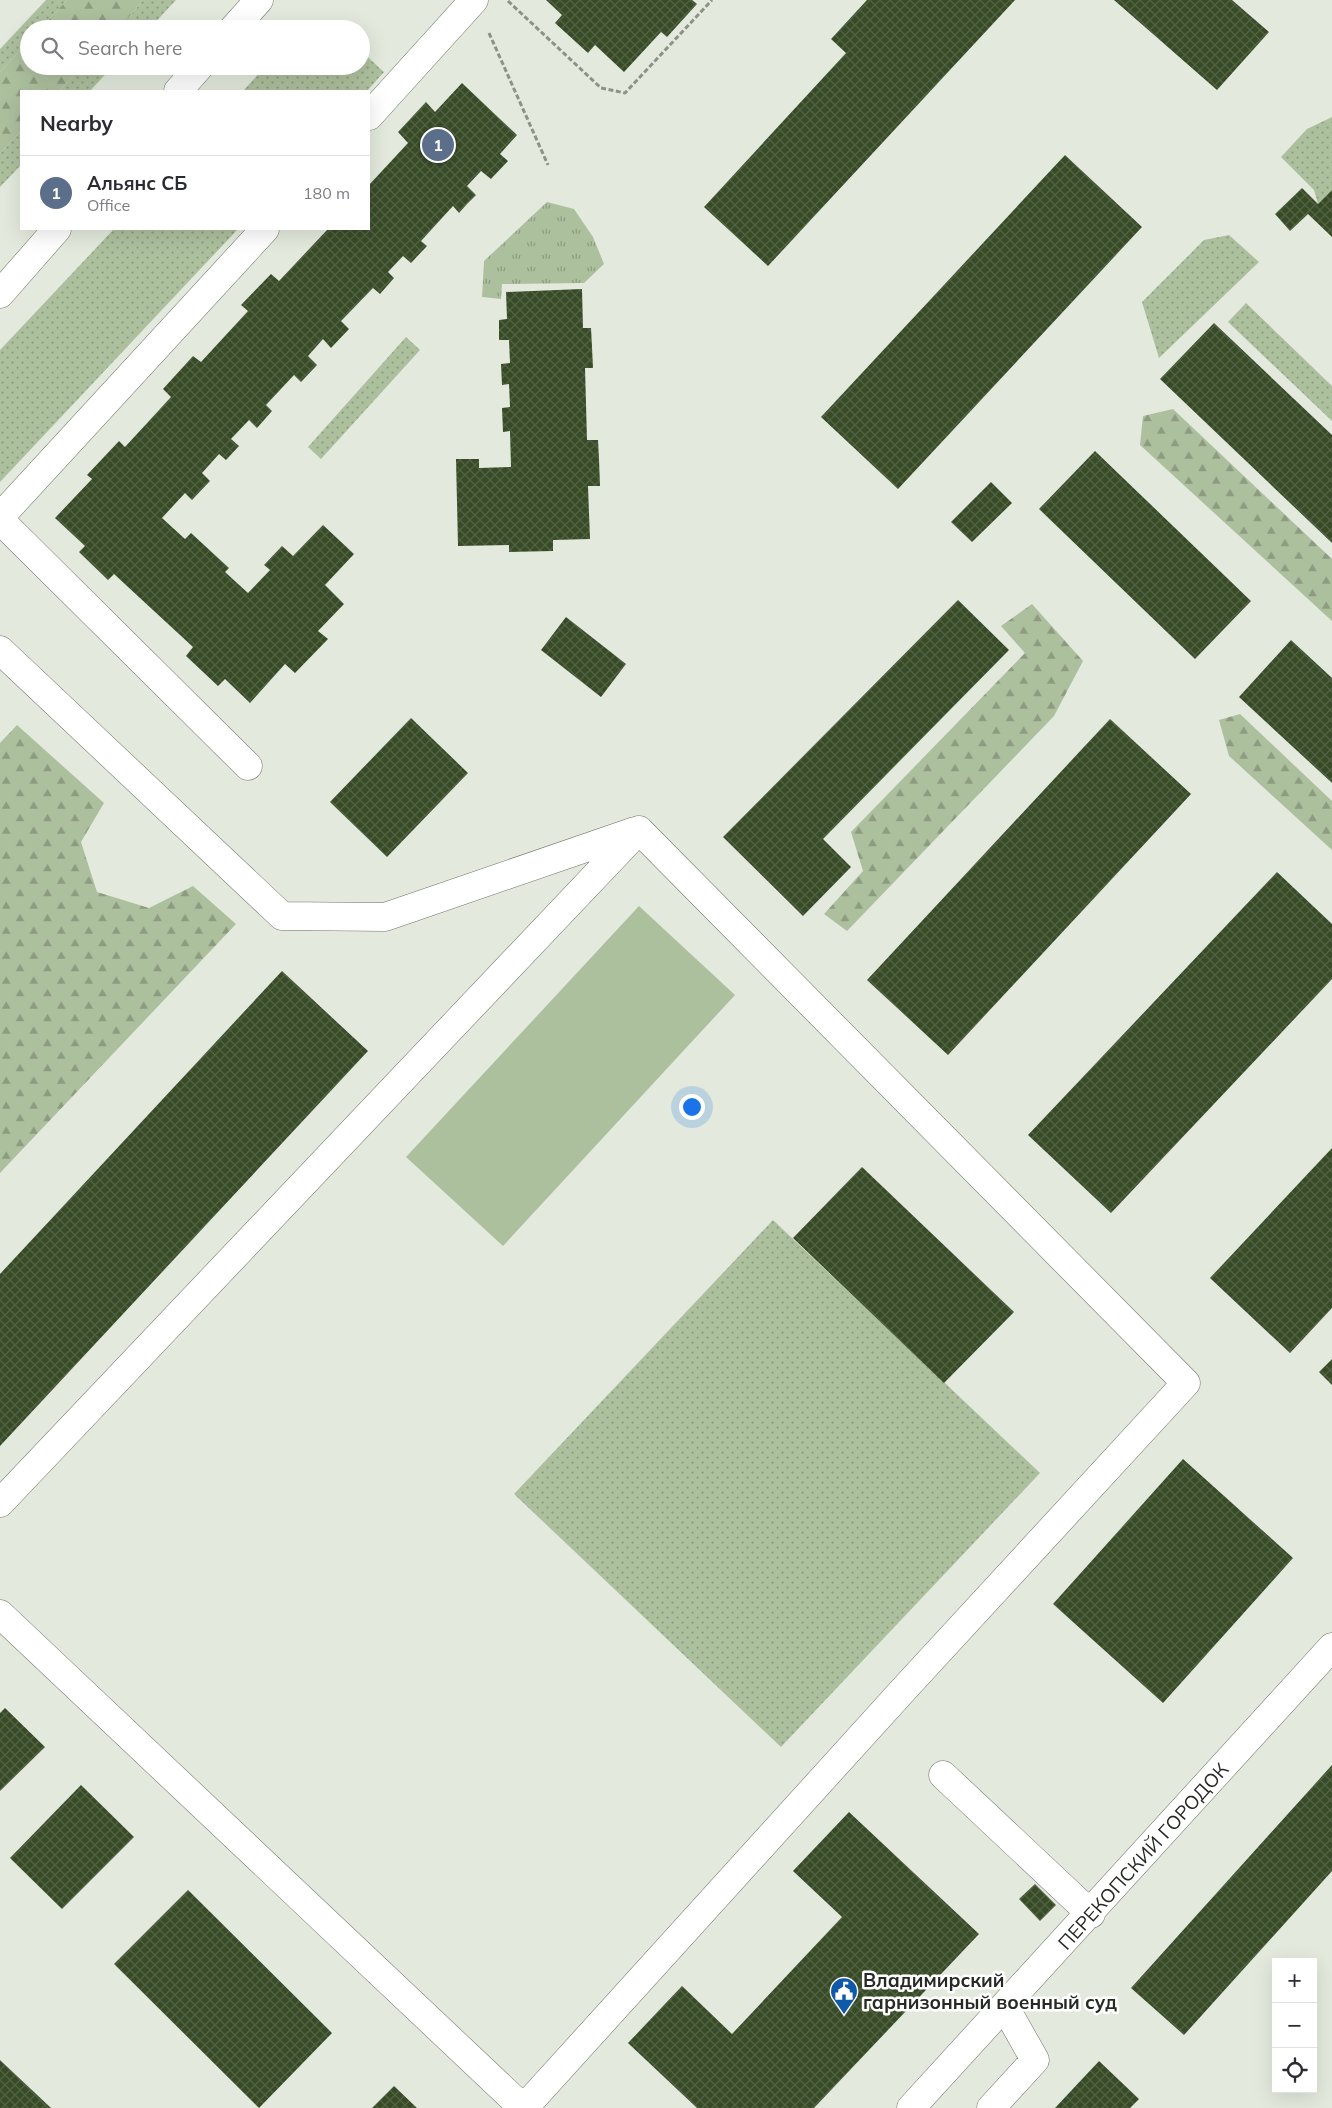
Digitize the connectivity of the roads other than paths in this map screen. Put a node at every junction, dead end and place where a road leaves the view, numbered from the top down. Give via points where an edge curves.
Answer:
1 (259, 0) edge
2 (474, 0) edge
3 (241, 20) edge
4 (192, 75) edge
5 (179, 90) edge
6 (370, 115) edge
7 (56, 230) edge
8 (264, 230) edge
9 (0, 294) edge
10 (0, 519) edge
11 (0, 650) edge
12 (248, 766) dead end
13 (639, 830) junction
14 (0, 1503) edge
15 (0, 1614) edge
16 (1332, 1647) edge
17 (943, 1775) dead end
18 (1091, 1914) junction
19 (1005, 2007) junction
20 (523, 2108) edge
21 (911, 2108) edge
22 (991, 2108) edge

1 - 3 street
2 - 6 street
4 - 5 street
7 - 9 street
8 - 10 street
10 - 12 street
11 - 13 street via 282,916 385,917
13 - 14 street
13 - 20 street via 1186,1383
15 - 20 street
16 - 18 street, ПЕРЕКОПСКИЙ ГОРОДОК
17 - 18 street
18 - 19 street, ПЕРЕКОПСКИЙ ГОРОДОК
19 - 21 street, ПЕРЕКОПСКИЙ ГОРОДОК
19 - 22 street via 1035,2060

